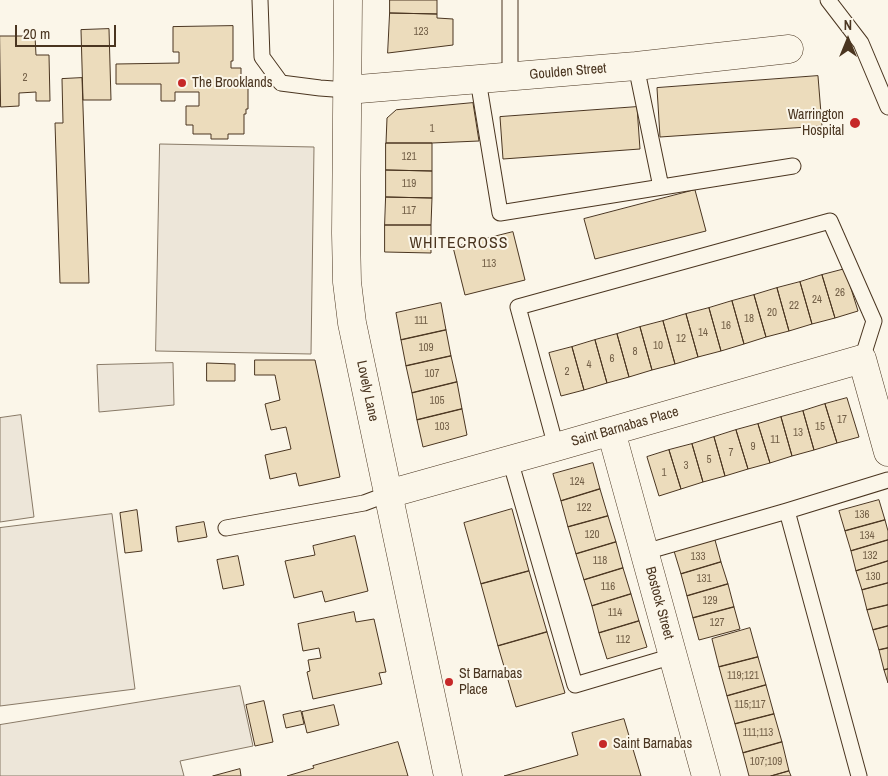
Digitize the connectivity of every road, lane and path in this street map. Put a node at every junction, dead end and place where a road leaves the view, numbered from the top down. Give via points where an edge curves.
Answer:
1 (260, 0) edge
2 (348, 0) edge
3 (510, 0) edge
4 (828, 0) edge
5 (789, 49) dead end
6 (636, 66) junction
7 (510, 77) junction
8 (478, 80) junction
9 (347, 90) junction
10 (888, 108) edge
11 (793, 166) dead end
12 (661, 187) junction
13 (862, 358) junction
14 (611, 431) junction
15 (556, 447) junction
16 (888, 452) edge
17 (510, 460) junction
18 (888, 480) edge
19 (388, 494) junction
20 (787, 511) junction
21 (226, 528) dead end
22 (645, 552) junction
23 (673, 656) junction
24 (448, 776) edge
25 (706, 776) edge
26 (859, 776) edge

1 - 9 lane via 262,57 281,83
2 - 9 street, Lovely Lane
3 - 7 lane
4 - 10 lane via 861,42
5 - 6 street, Goulden Street
6 - 7 street, Goulden Street
6 - 12 lane
7 - 8 street, Goulden Street
8 - 9 street, Goulden Street
8 - 12 lane via 500,213
9 - 19 street, Lovely Lane via 347,282 352,323
11 - 12 lane
13 - 14 street, Saint Barnabas Place
13 - 15 lane via 874,321 830,221 518,307
13 - 16 street
14 - 15 street, Saint Barnabas Place
14 - 22 street, Bostock Street
15 - 17 street, Saint Barnabas Place
17 - 19 street, Saint Barnabas Place
17 - 23 lane via 575,685
18 - 20 lane
19 - 21 lane via 364,503
19 - 24 street, Lovely Lane
20 - 22 lane
20 - 26 lane
22 - 23 street, Bostock Street
23 - 25 street, Bostock Street

